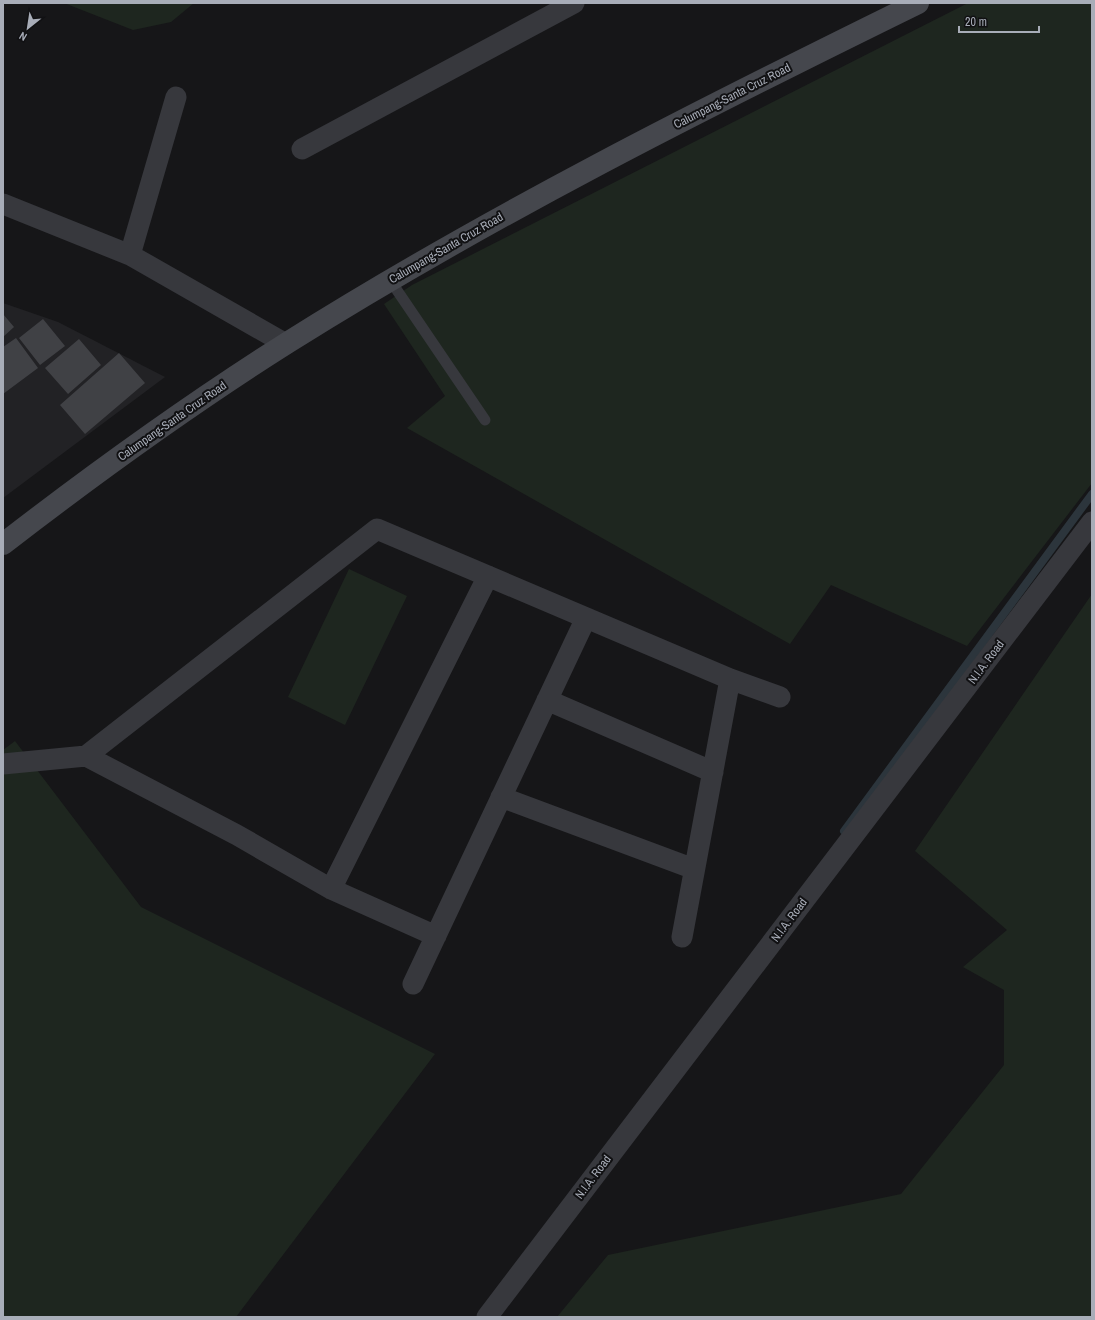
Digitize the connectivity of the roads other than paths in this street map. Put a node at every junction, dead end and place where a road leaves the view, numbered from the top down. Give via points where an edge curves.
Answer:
1 (574, 3) edge
2 (918, 3) edge
3 (176, 98) dead end
4 (302, 149) dead end
5 (3, 204) edge
6 (130, 255) junction
7 (390, 280) junction
8 (286, 344) junction
9 (485, 420) dead end
10 (1092, 522) edge
11 (3, 544) edge
12 (488, 576) junction
13 (586, 618) junction
14 (730, 679) junction
15 (780, 697) dead end
16 (547, 700) junction
17 (86, 756) junction
18 (3, 764) edge
19 (713, 772) junction
20 (501, 797) junction
21 (694, 869) junction
22 (331, 889) junction
23 (436, 936) junction
24 (682, 938) dead end
25 (413, 984) dead end
26 (487, 1317) edge

1 - 4 street
2 - 7 main road, Calumpang-Santa Cruz Road via 777,72 509,212
3 - 6 street
5 - 6 street
6 - 8 street
7 - 8 main road, Calumpang-Santa Cruz Road
7 - 9 lane
8 - 11 main road, Calumpang-Santa Cruz Road via 159,428
10 - 26 street, N.I.A. Road
12 - 13 street
12 - 17 street via 377,529
12 - 22 street
13 - 14 street
13 - 16 street
14 - 15 street
14 - 19 street
16 - 19 street
16 - 20 street
17 - 18 street
17 - 22 street via 237,835
19 - 21 street
20 - 21 street
20 - 23 street
21 - 24 street
22 - 23 street
23 - 25 street

